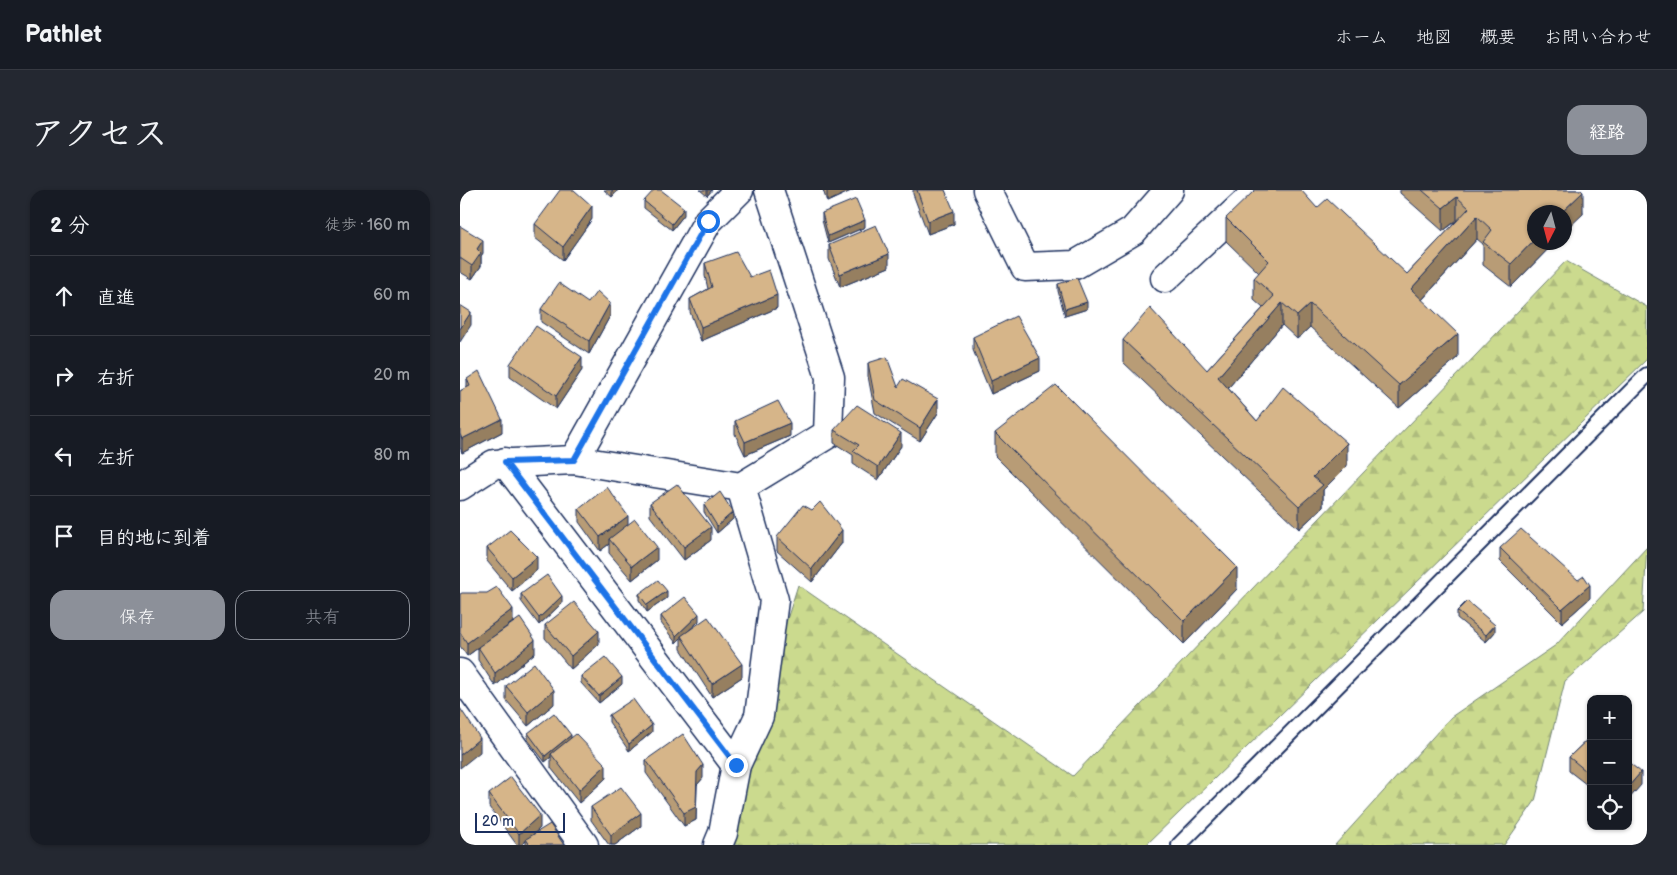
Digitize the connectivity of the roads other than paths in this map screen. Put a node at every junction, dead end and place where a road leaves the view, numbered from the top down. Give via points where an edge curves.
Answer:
1 (739, 190) edge
2 (769, 190) edge
3 (987, 190) edge
4 (1169, 190) edge
5 (1259, 190) edge
6 (1165, 278) dead end
7 (1647, 376) edge
8 (574, 460) junction
9 (505, 462) junction
10 (460, 486) edge
11 (741, 487) junction
12 (460, 673) edge
13 (736, 765) junction
14 (584, 845) edge
15 (718, 845) edge
16 (1179, 845) edge

1 - 8 street via 708,221
2 - 11 street via 830,377 828,434
3 - 4 street via 1025,267 1075,265 1133,231
5 - 6 street
7 - 16 lane
8 - 9 street
8 - 11 street
9 - 10 street via 494,464
9 - 13 street
11 - 13 street via 774,600 758,716
12 - 14 street
13 - 15 street

